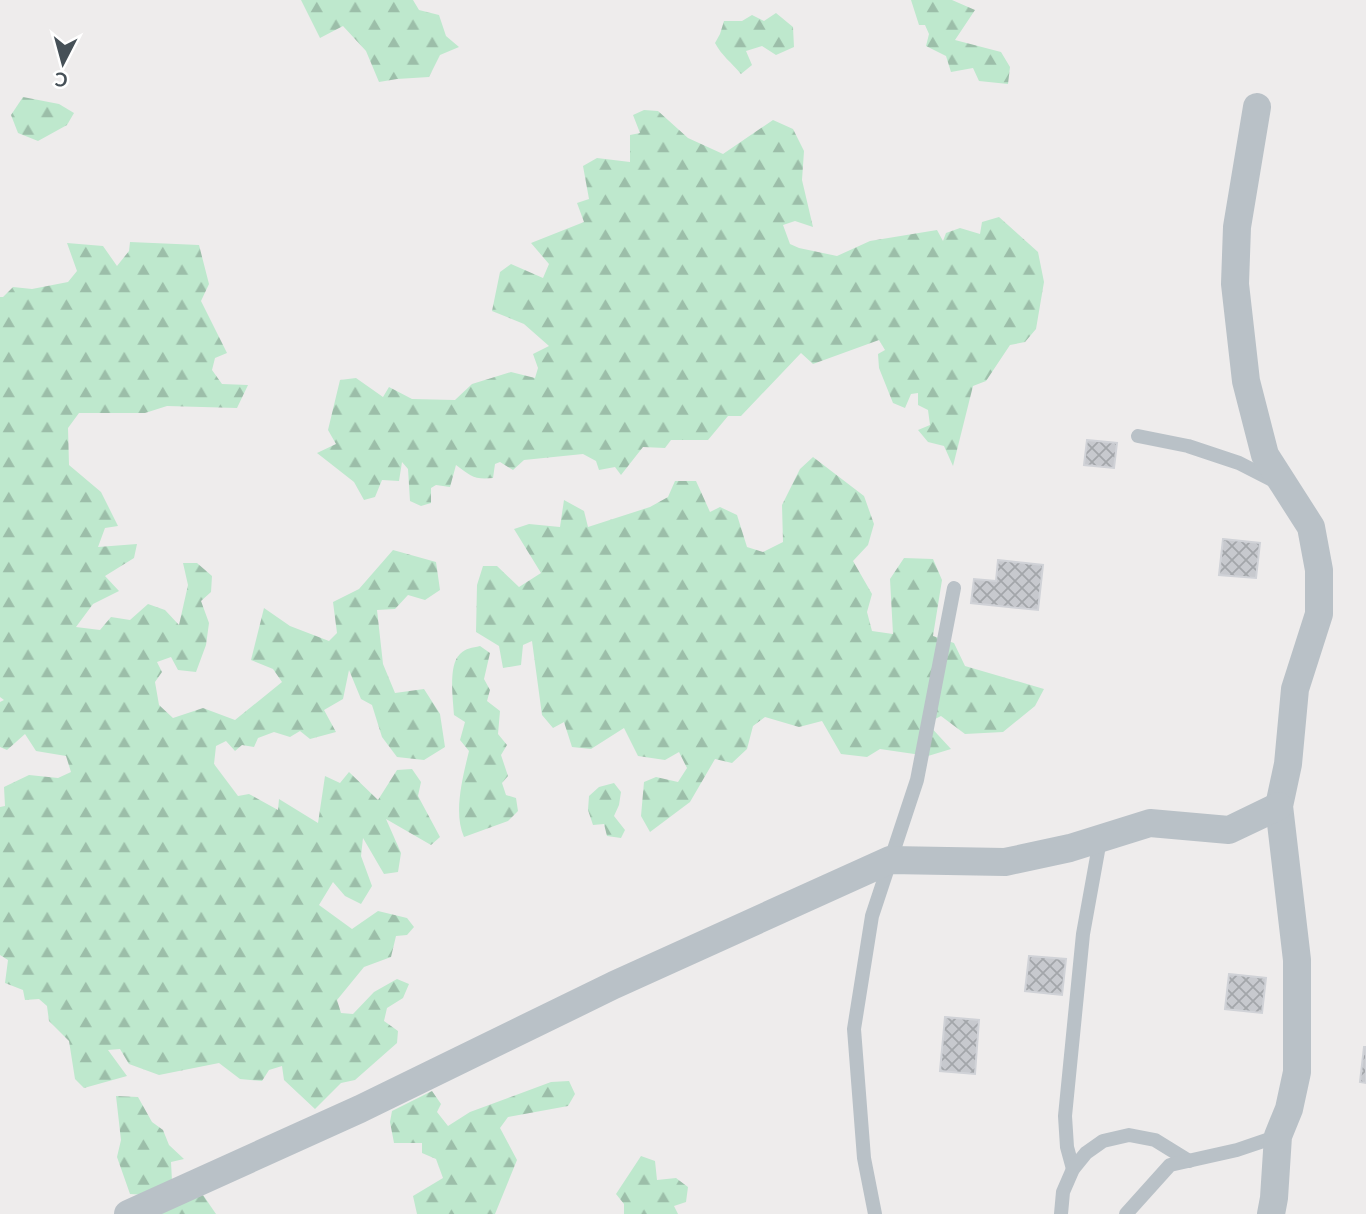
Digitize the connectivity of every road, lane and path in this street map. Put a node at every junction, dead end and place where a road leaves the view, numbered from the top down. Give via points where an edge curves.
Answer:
1 (1257, 107) dead end
2 (1138, 436) dead end
3 (1286, 488) junction
4 (954, 588) dead end
5 (1279, 806) junction
6 (1100, 840) junction
7 (890, 860) junction
8 (1278, 1136) junction
9 (1189, 1161) junction
10 (1073, 1169) junction
11 (128, 1214) edge
12 (875, 1214) edge
13 (1060, 1214) edge
14 (1126, 1214) edge
15 (1271, 1214) edge

1 - 3 street via 1237,227 1235,284 1246,380 1261,442
2 - 3 lane via 1239,463
3 - 5 street via 1311,527 1319,570 1319,614 1295,689
4 - 7 lane via 917,780
5 - 6 street via 1229,830 1150,823
5 - 8 street via 1297,960 1297,1072
6 - 7 street via 1005,862
6 - 10 lane via 1083,934 1065,1116
7 - 11 street
7 - 12 lane via 872,916 854,1029 864,1158
8 - 9 lane
8 - 15 street
9 - 10 lane via 1155,1140 1129,1135 1103,1142
9 - 14 lane via 1170,1165
10 - 13 lane

